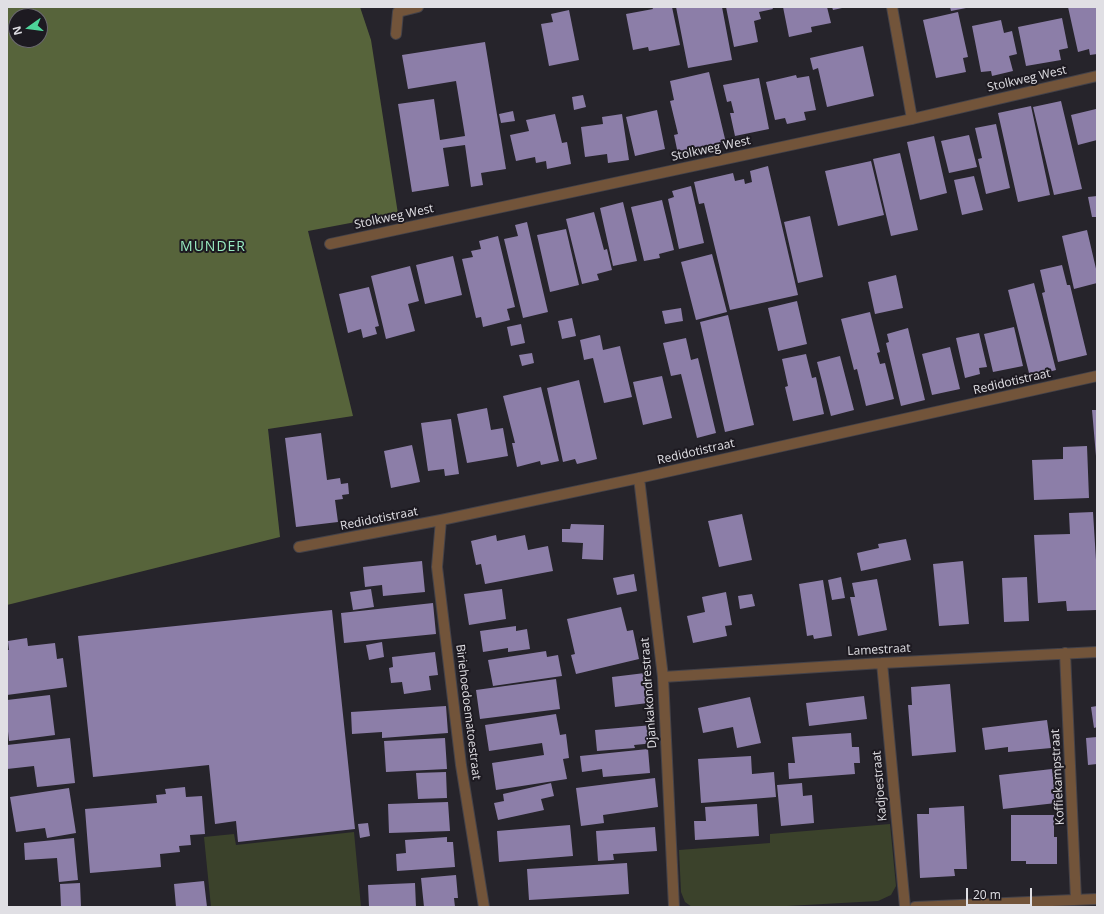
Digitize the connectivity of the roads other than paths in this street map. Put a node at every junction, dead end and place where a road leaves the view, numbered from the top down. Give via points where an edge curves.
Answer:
1 (418, 7) edge
2 (892, 7) edge
3 (396, 34) dead end
4 (1097, 76) edge
5 (912, 119) junction
6 (330, 244) dead end
7 (1097, 376) edge
8 (639, 478) junction
9 (441, 520) junction
10 (299, 547) dead end
11 (1097, 652) edge
12 (1065, 653) junction
13 (882, 663) junction
14 (663, 677) junction
15 (1097, 899) edge
16 (1076, 900) junction
17 (484, 907) edge
18 (674, 907) edge
19 (905, 907) edge
20 (915, 907) edge

1 - 3 street via 398,12
2 - 5 street
4 - 5 street, Stolkweg West
5 - 6 street, Stolkweg West
7 - 8 street, Redidotistraat
8 - 9 street, Redidotistraat
8 - 14 street, Djankakondrestraat
9 - 10 street, Redidotistraat
9 - 17 street, Biriehoedoematoestraat via 437,568 461,765
11 - 12 street, Lamestraat
12 - 13 street, Lamestraat
12 - 16 street, Koffiekampstraat
13 - 14 street, Lamestraat
13 - 19 street, Kadjoestraat
14 - 18 street, Djankakondrestraat
15 - 16 street
16 - 20 street

